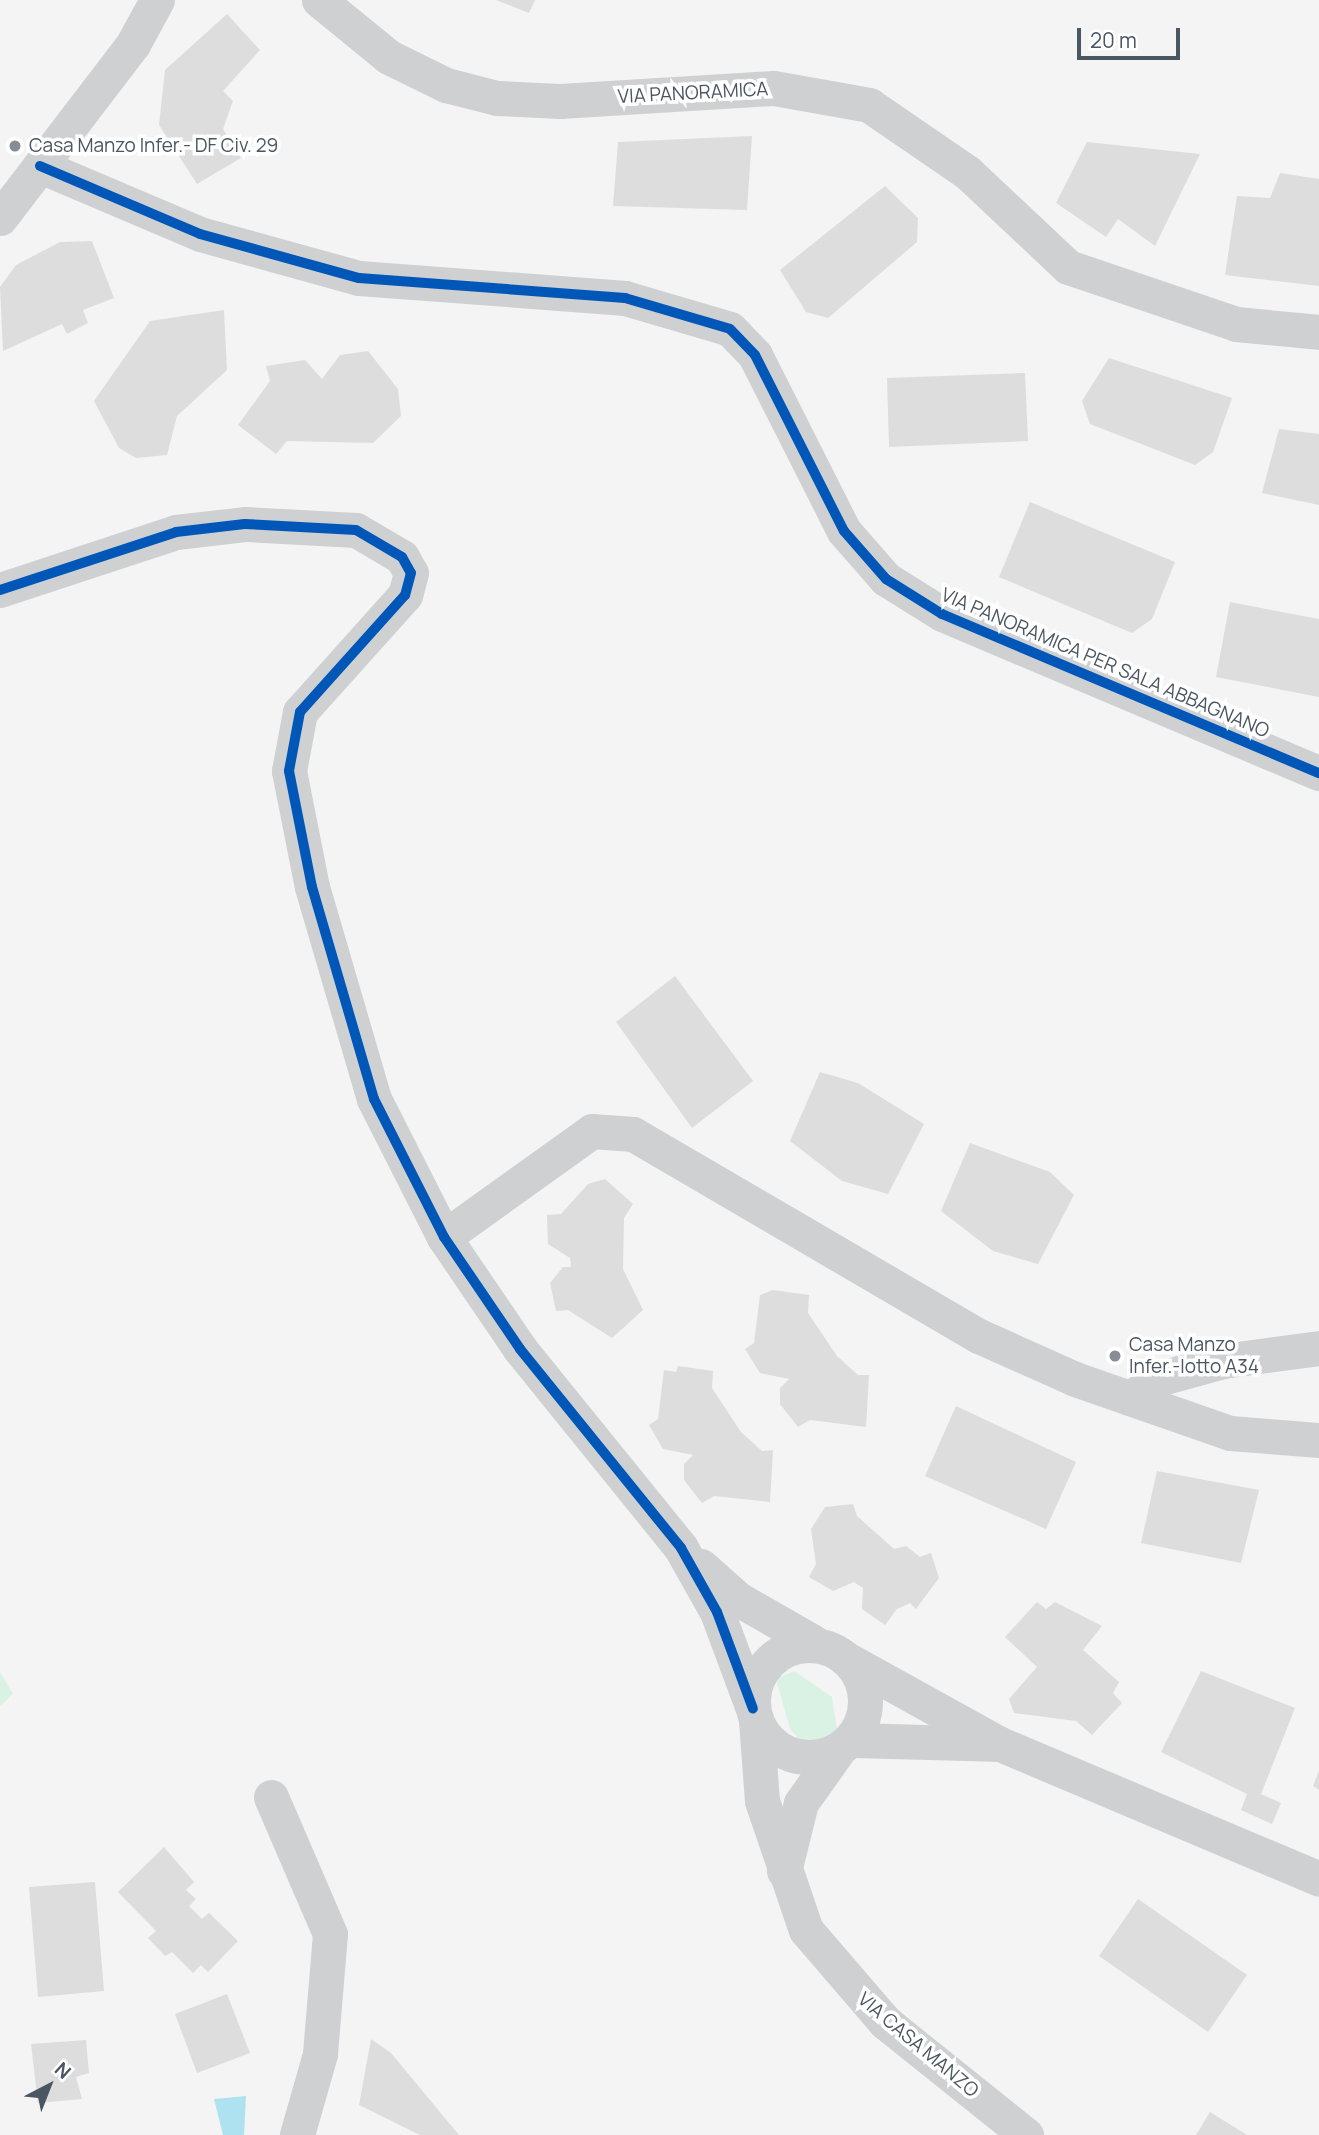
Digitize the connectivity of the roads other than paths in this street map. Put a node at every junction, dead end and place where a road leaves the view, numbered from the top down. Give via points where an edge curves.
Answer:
1 (158, 0) edge
2 (319, 0) edge
3 (40, 166) junction
4 (0, 218) edge
5 (1319, 332) edge
6 (0, 590) edge
7 (1319, 773) edge
8 (444, 1237) junction
9 (1319, 1348) edge
10 (1130, 1398) junction
11 (1319, 1440) edge
12 (681, 1548) junction
13 (813, 1643) junction
14 (850, 1661) junction
15 (755, 1715) junction
16 (1000, 1744) junction
17 (846, 1746) junction
18 (271, 1797) dead end
19 (784, 1871) junction
20 (1319, 1879) edge
21 (297, 2135) edge
22 (1026, 2135) edge

1 - 3 street via 133,44
2 - 5 street, VIA PANORAMICA via 389,57 446,85 497,97 560,101 774,88 869,105 967,172 1068,267 1236,324
3 - 4 street
3 - 7 street, VIA PANORAMICA PER SALA ABBAGNANO via 200,234 359,278 625,298 730,329 755,355 844,531 886,579 942,614
6 - 8 street via 176,532 245,524 356,530 402,557 411,573 405,595 300,712 289,771 312,887 374,1099
8 - 10 street via 592,1131 633,1133 979,1336
8 - 12 street via 520,1349
9 - 10 street via 1223,1361 1161,1378
10 - 11 street via 1230,1433
12 - 13 street via 738,1598
12 - 15 street via 717,1612
13 - 14 street
13 - 15 street via 776,1655 755,1688
14 - 16 street
14 - 17 street via 863,1698
15 - 17 street via 797,1757
15 - 19 street, VIA CASA MANZO via 762,1801
16 - 17 street
16 - 20 street
17 - 19 street via 801,1803
18 - 21 street via 330,1934 320,2054
19 - 22 street, VIA CASA MANZO via 806,1930 850,1987

